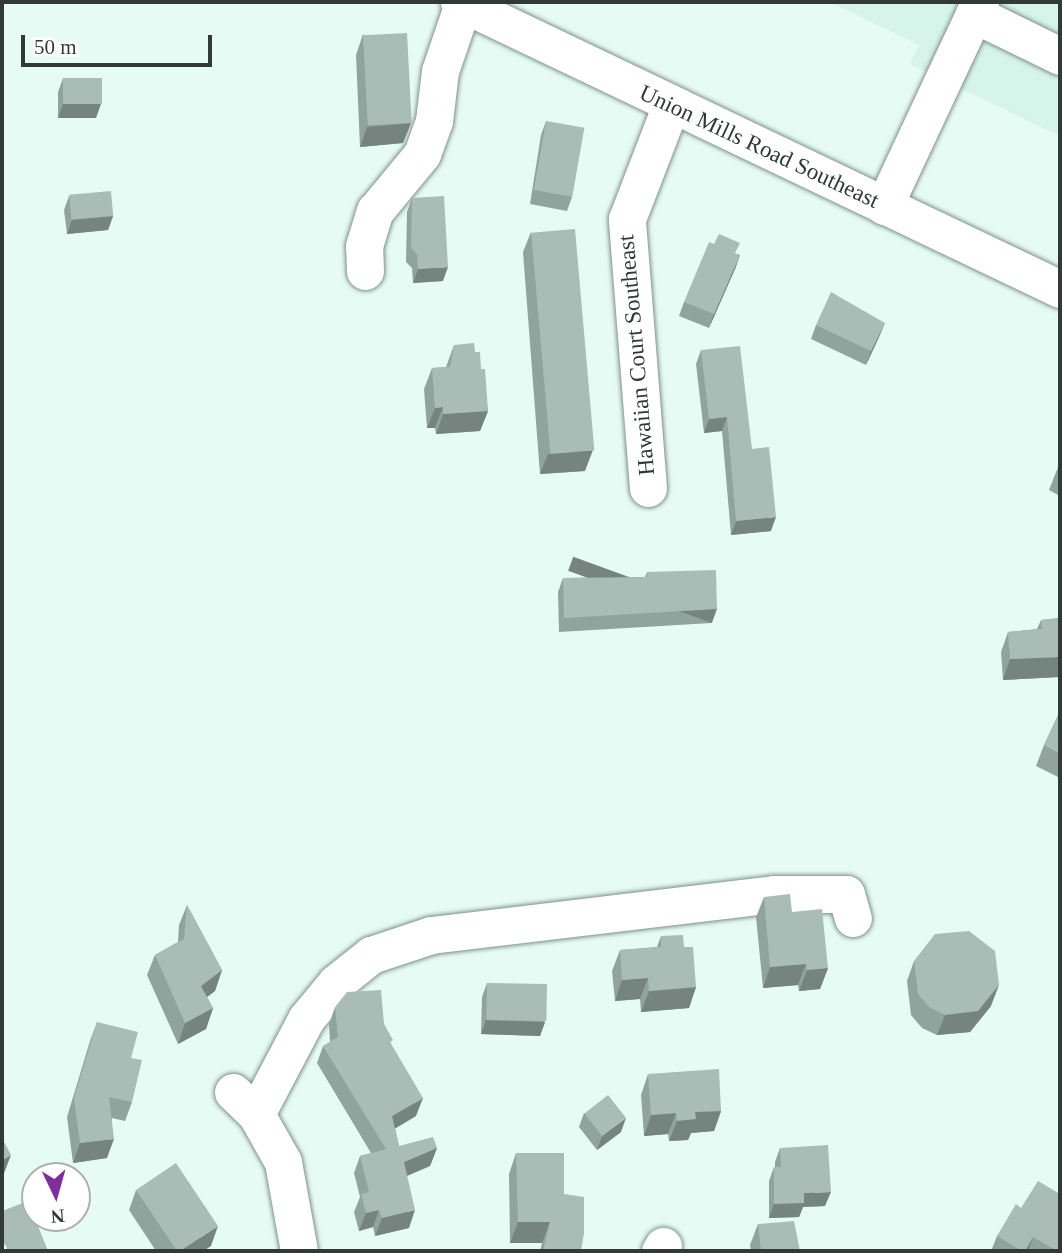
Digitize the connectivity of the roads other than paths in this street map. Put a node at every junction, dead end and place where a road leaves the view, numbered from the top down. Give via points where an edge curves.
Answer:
1 (461, 3) edge
2 (977, 8) edge
3 (1060, 56) edge
4 (671, 105) junction
5 (884, 206) junction
6 (365, 271) dead end
7 (1060, 289) edge
8 (648, 488) dead end
9 (853, 918) dead end
10 (299, 1251) edge

1 - 4 street, Union Mills Road Southeast
1 - 6 street via 440,71 426,143 409,173 375,211 364,246
2 - 3 street
2 - 5 street
4 - 5 street, Union Mills Road Southeast
4 - 8 street, Hawaiian Court Southeast via 626,219
5 - 7 street, Union Mills Road Southeast
9 - 10 street via 846,894 774,894 432,935 371,955 336,983 245,1103 283,1162

